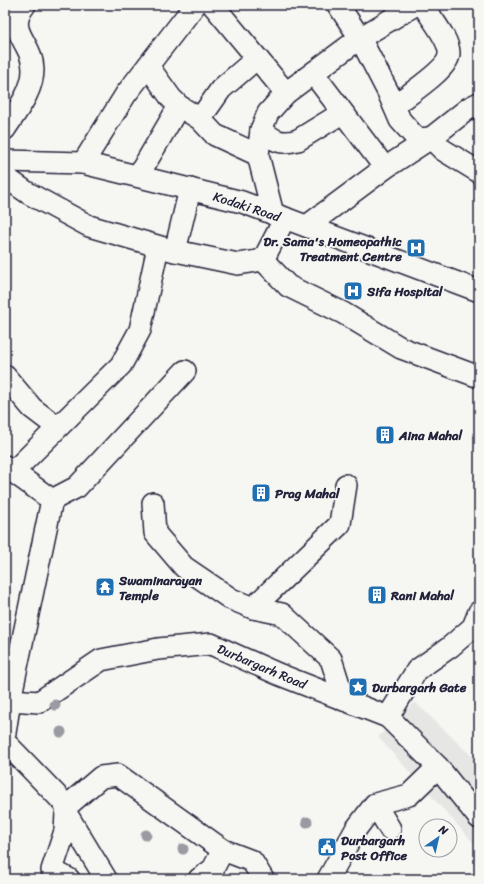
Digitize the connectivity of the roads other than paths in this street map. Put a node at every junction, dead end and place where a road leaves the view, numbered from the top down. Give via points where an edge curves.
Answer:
1 (25, 5) edge
2 (195, 5) edge
3 (213, 5) edge
4 (338, 5) edge
5 (415, 5) edge
6 (423, 5) edge
7 (360, 38) junction
8 (257, 58) junction
9 (148, 66) junction
10 (313, 73) junction
11 (286, 93) junction
12 (479, 103) edge
13 (179, 106) junction
14 (394, 106) junction
15 (342, 113) junction
16 (200, 119) junction
17 (5, 129) edge
18 (261, 130) junction
19 (431, 138) junction
20 (258, 155) junction
21 (5, 161) edge
22 (83, 163) junction
23 (384, 168) junction
24 (479, 172) edge
25 (138, 176) junction
26 (5, 177) edge
27 (190, 190) junction
28 (279, 216) junction
29 (307, 226) junction
30 (166, 249) junction
31 (263, 260) junction
32 (479, 290) edge
33 (185, 372) dead end
34 (5, 376) edge
35 (479, 377) edge
36 (56, 427) junction
37 (9, 469) edge
38 (346, 485) dead end
39 (52, 500) junction
40 (153, 503) dead end
41 (253, 608) junction
42 (479, 612) edge
43 (474, 634) edge
44 (10, 700) junction
45 (344, 700) junction
46 (388, 718) junction
47 (5, 733) edge
48 (5, 742) edge
49 (438, 767) junction
50 (375, 804) junction
51 (66, 809) junction
52 (479, 818) edge
53 (390, 829) dead end
54 (223, 850) junction
55 (69, 879) edge
56 (106, 879) edge
57 (199, 879) edge
58 (263, 879) edge
59 (328, 879) edge

1 - 17 street via 17,17 16,26 30,52 32,78 21,104
2 - 9 street
3 - 8 street
4 - 7 street
5 - 7 street
6 - 14 street via 446,41 449,54 447,62
7 - 10 street
7 - 14 street
8 - 11 street
8 - 16 street via 221,89
9 - 13 street
9 - 22 street via 126,94
10 - 11 street
10 - 15 street
11 - 18 street via 268,113
12 - 19 street
13 - 16 street
13 - 25 street
14 - 19 street via 400,120 417,139
15 - 18 street via 298,140 290,142 281,143
15 - 23 street
16 - 20 street via 215,135
18 - 20 street
19 - 23 street
19 - 24 street via 443,150
20 - 28 street
21 - 22 street, Kodaki Road
22 - 25 street, Kodaki Road
23 - 29 street
25 - 27 street, Kodaki Road
26 - 30 street via 89,226
27 - 28 street, Kodaki Road via 242,202
27 - 30 street
28 - 29 street, Kodaki Road
28 - 31 street
29 - 32 street, Kodaki Road
30 - 31 street via 238,264
30 - 36 street via 140,330 121,365
31 - 35 street via 288,286 343,313 401,348
33 - 39 street via 77,487
34 - 36 street via 32,408
36 - 37 street
37 - 39 street
38 - 41 street via 340,524
39 - 44 street
40 - 41 street via 155,533 184,567 231,599
41 - 45 street via 282,614 331,658
42 - 43 street via 473,627
43 - 46 street via 450,647 418,670
44 - 45 street, Durbargarh Road via 39,702 101,660 158,649 211,644
44 - 47 street
45 - 46 street, Durbargarh Road
46 - 49 street, Durbargarh Road
48 - 51 street
49 - 50 street via 409,795
49 - 52 street, Durbargarh Road
50 - 53 street
50 - 59 street via 356,829
51 - 54 street via 101,777 118,775
51 - 55 street via 65,831 52,870
51 - 56 street
54 - 57 street via 214,869
54 - 58 street via 252,861

